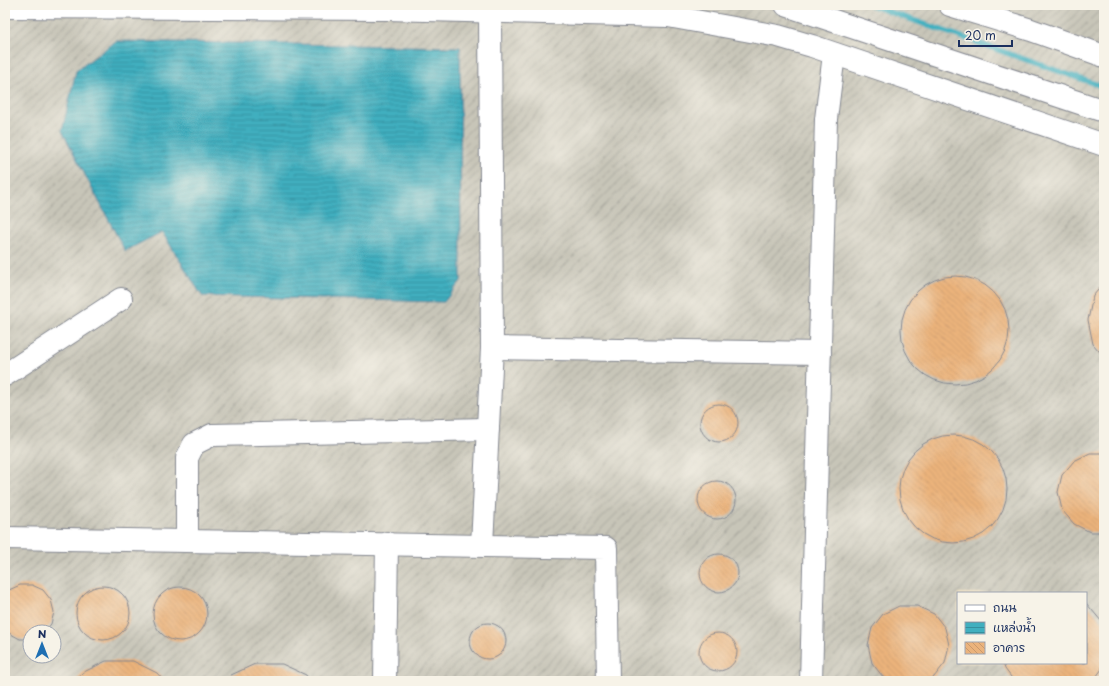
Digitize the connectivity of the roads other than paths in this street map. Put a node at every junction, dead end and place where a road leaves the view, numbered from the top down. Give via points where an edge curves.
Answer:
1 (786, 5) edge
2 (950, 5) edge
3 (5, 7) edge
4 (490, 12) junction
5 (834, 54) junction
6 (1104, 56) edge
7 (1104, 111) edge
8 (1104, 146) edge
9 (120, 299) dead end
10 (492, 348) junction
11 (820, 353) junction
12 (5, 375) edge
13 (488, 429) junction
14 (5, 538) edge
15 (187, 540) junction
16 (388, 544) junction
17 (482, 545) junction
18 (385, 681) edge
19 (608, 681) edge
20 (811, 681) edge

1 - 7 lane
2 - 6 lane
3 - 4 lane
4 - 5 lane via 668,16 778,36
4 - 10 lane
5 - 8 lane
5 - 11 lane via 826,119
9 - 12 lane
10 - 11 lane
10 - 13 lane
11 - 20 lane
13 - 15 lane via 212,435 194,444 188,458
13 - 17 lane
14 - 15 lane
15 - 16 lane
16 - 17 lane
16 - 18 lane
17 - 19 lane via 606,548

